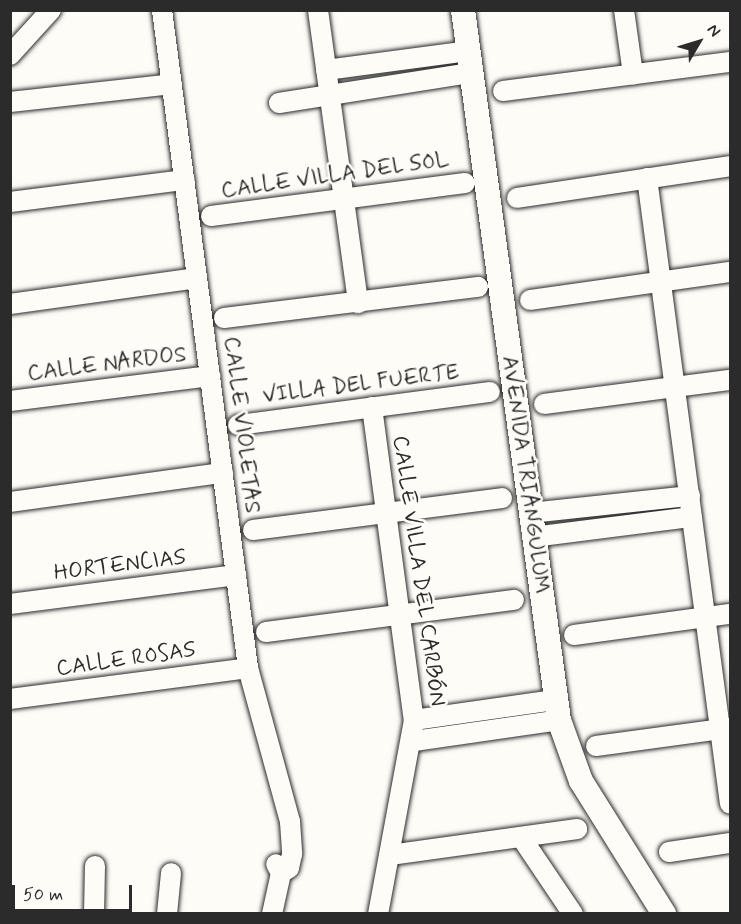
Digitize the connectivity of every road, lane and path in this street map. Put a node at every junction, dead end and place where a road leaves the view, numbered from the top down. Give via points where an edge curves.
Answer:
1 (51, 10) edge
2 (162, 10) edge
3 (318, 10) edge
4 (463, 10) edge
5 (624, 10) edge
6 (10, 55) edge
7 (470, 62) junction
8 (730, 62) edge
9 (326, 70) junction
10 (633, 74) junction
11 (172, 84) junction
12 (503, 91) dead end
13 (330, 95) junction
14 (10, 102) edge
15 (279, 103) dead end
16 (730, 166) edge
17 (647, 178) junction
18 (185, 180) junction
19 (465, 183) dead end
20 (517, 198) dead end
21 (344, 199) junction
22 (10, 202) edge
23 (211, 216) dead end
24 (730, 272) edge
25 (197, 278) junction
26 (661, 282) junction
27 (477, 287) dead end
28 (530, 300) dead end
29 (358, 303) junction
30 (10, 304) edge
31 (224, 318) dead end
32 (210, 376) junction
33 (730, 380) edge
34 (675, 387) junction
35 (490, 392) dead end
36 (10, 401) edge
37 (544, 404) dead end
38 (372, 407) junction
39 (238, 425) dead end
40 (223, 473) junction
41 (690, 496) junction
42 (502, 498) dead end
43 (10, 502) edge
44 (386, 513) junction
45 (530, 513) junction
46 (692, 517) junction
47 (253, 530) dead end
48 (533, 537) junction
49 (236, 575) junction
50 (514, 600) dead end
51 (10, 604) edge
52 (730, 614) edge
53 (400, 615) junction
54 (706, 618) junction
55 (266, 632) dead end
56 (574, 635) dead end
57 (248, 668) junction
58 (10, 699) edge
59 (557, 710) junction
60 (414, 720) junction
61 (725, 729) edge
62 (414, 741) junction
63 (597, 746) dead end
64 (730, 804) edge
65 (577, 829) dead end
66 (521, 837) junction
67 (730, 843) edge
68 (669, 852) dead end
69 (390, 855) junction
70 (95, 867) dead end
71 (171, 873) dead end
72 (94, 914) edge
73 (167, 914) edge
74 (272, 914) edge
75 (378, 914) edge
76 (573, 914) edge
77 (664, 914) edge

1 - 6 street
2 - 11 street, CALLE VIOLETAS
3 - 9 street
4 - 7 main road, AVENIDA TRIANGULUM
5 - 10 street
7 - 9 street
7 - 13 street
7 - 45 main road, AVENIDA TRIANGULUM
8 - 10 street
9 - 13 street
10 - 12 street
11 - 14 street
11 - 18 street, CALLE VIOLETAS
13 - 15 street
13 - 21 street
16 - 17 street
17 - 20 street
17 - 26 street
18 - 22 street
18 - 25 street, CALLE VIOLETAS
19 - 21 street, CALLE VILLA DEL SOL
21 - 23 street, CALLE VILLA DEL SOL
21 - 29 street
24 - 26 street
25 - 30 street
25 - 32 street, CALLE VIOLETAS
26 - 28 street
26 - 34 street
27 - 29 street
29 - 31 street
32 - 36 street, CALLE NARDOS
32 - 40 street, CALLE VIOLETAS
33 - 34 street
34 - 37 street
34 - 41 street
35 - 38 street, VILLA DEL FUERTE
38 - 39 street, VILLA DEL FUERTE
38 - 44 street, CALLE VILLA DEL CARBÓN
40 - 43 street
40 - 49 street, CALLE VIOLETAS
41 - 45 street
41 - 46 street
42 - 44 street
44 - 47 street
44 - 53 street, CALLE VILLA DEL CARBÓN
45 - 48 main road, AVENIDA TRIANGULUM
46 - 48 street
46 - 54 street
48 - 59 main road, AVENIDA TRIANGULUM
49 - 51 street, HORTENCIAS
49 - 57 street, CALLE VIOLETAS
50 - 53 street
52 - 54 street
53 - 55 street
53 - 60 street, CALLE VILLA DEL CARBÓN
54 - 56 street
54 - 61 street
57 - 58 street, CALLE ROSAS
57 - 74 street, CALLE VIOLETAS via 285,800 289,868 281,873
59 - 60 street
59 - 62 street
59 - 77 main road, AVENIDA TRIANGULUM via 586,790
60 - 62 street, CALLE VILLA DEL CARBÓN
61 - 63 street
61 - 64 street
62 - 69 street, CALLE VILLA DEL CARBÓN
65 - 66 street
66 - 69 street
66 - 76 street
67 - 68 street
69 - 75 street, CALLE VILLA DEL CARBÓN
70 - 72 street
71 - 73 street

